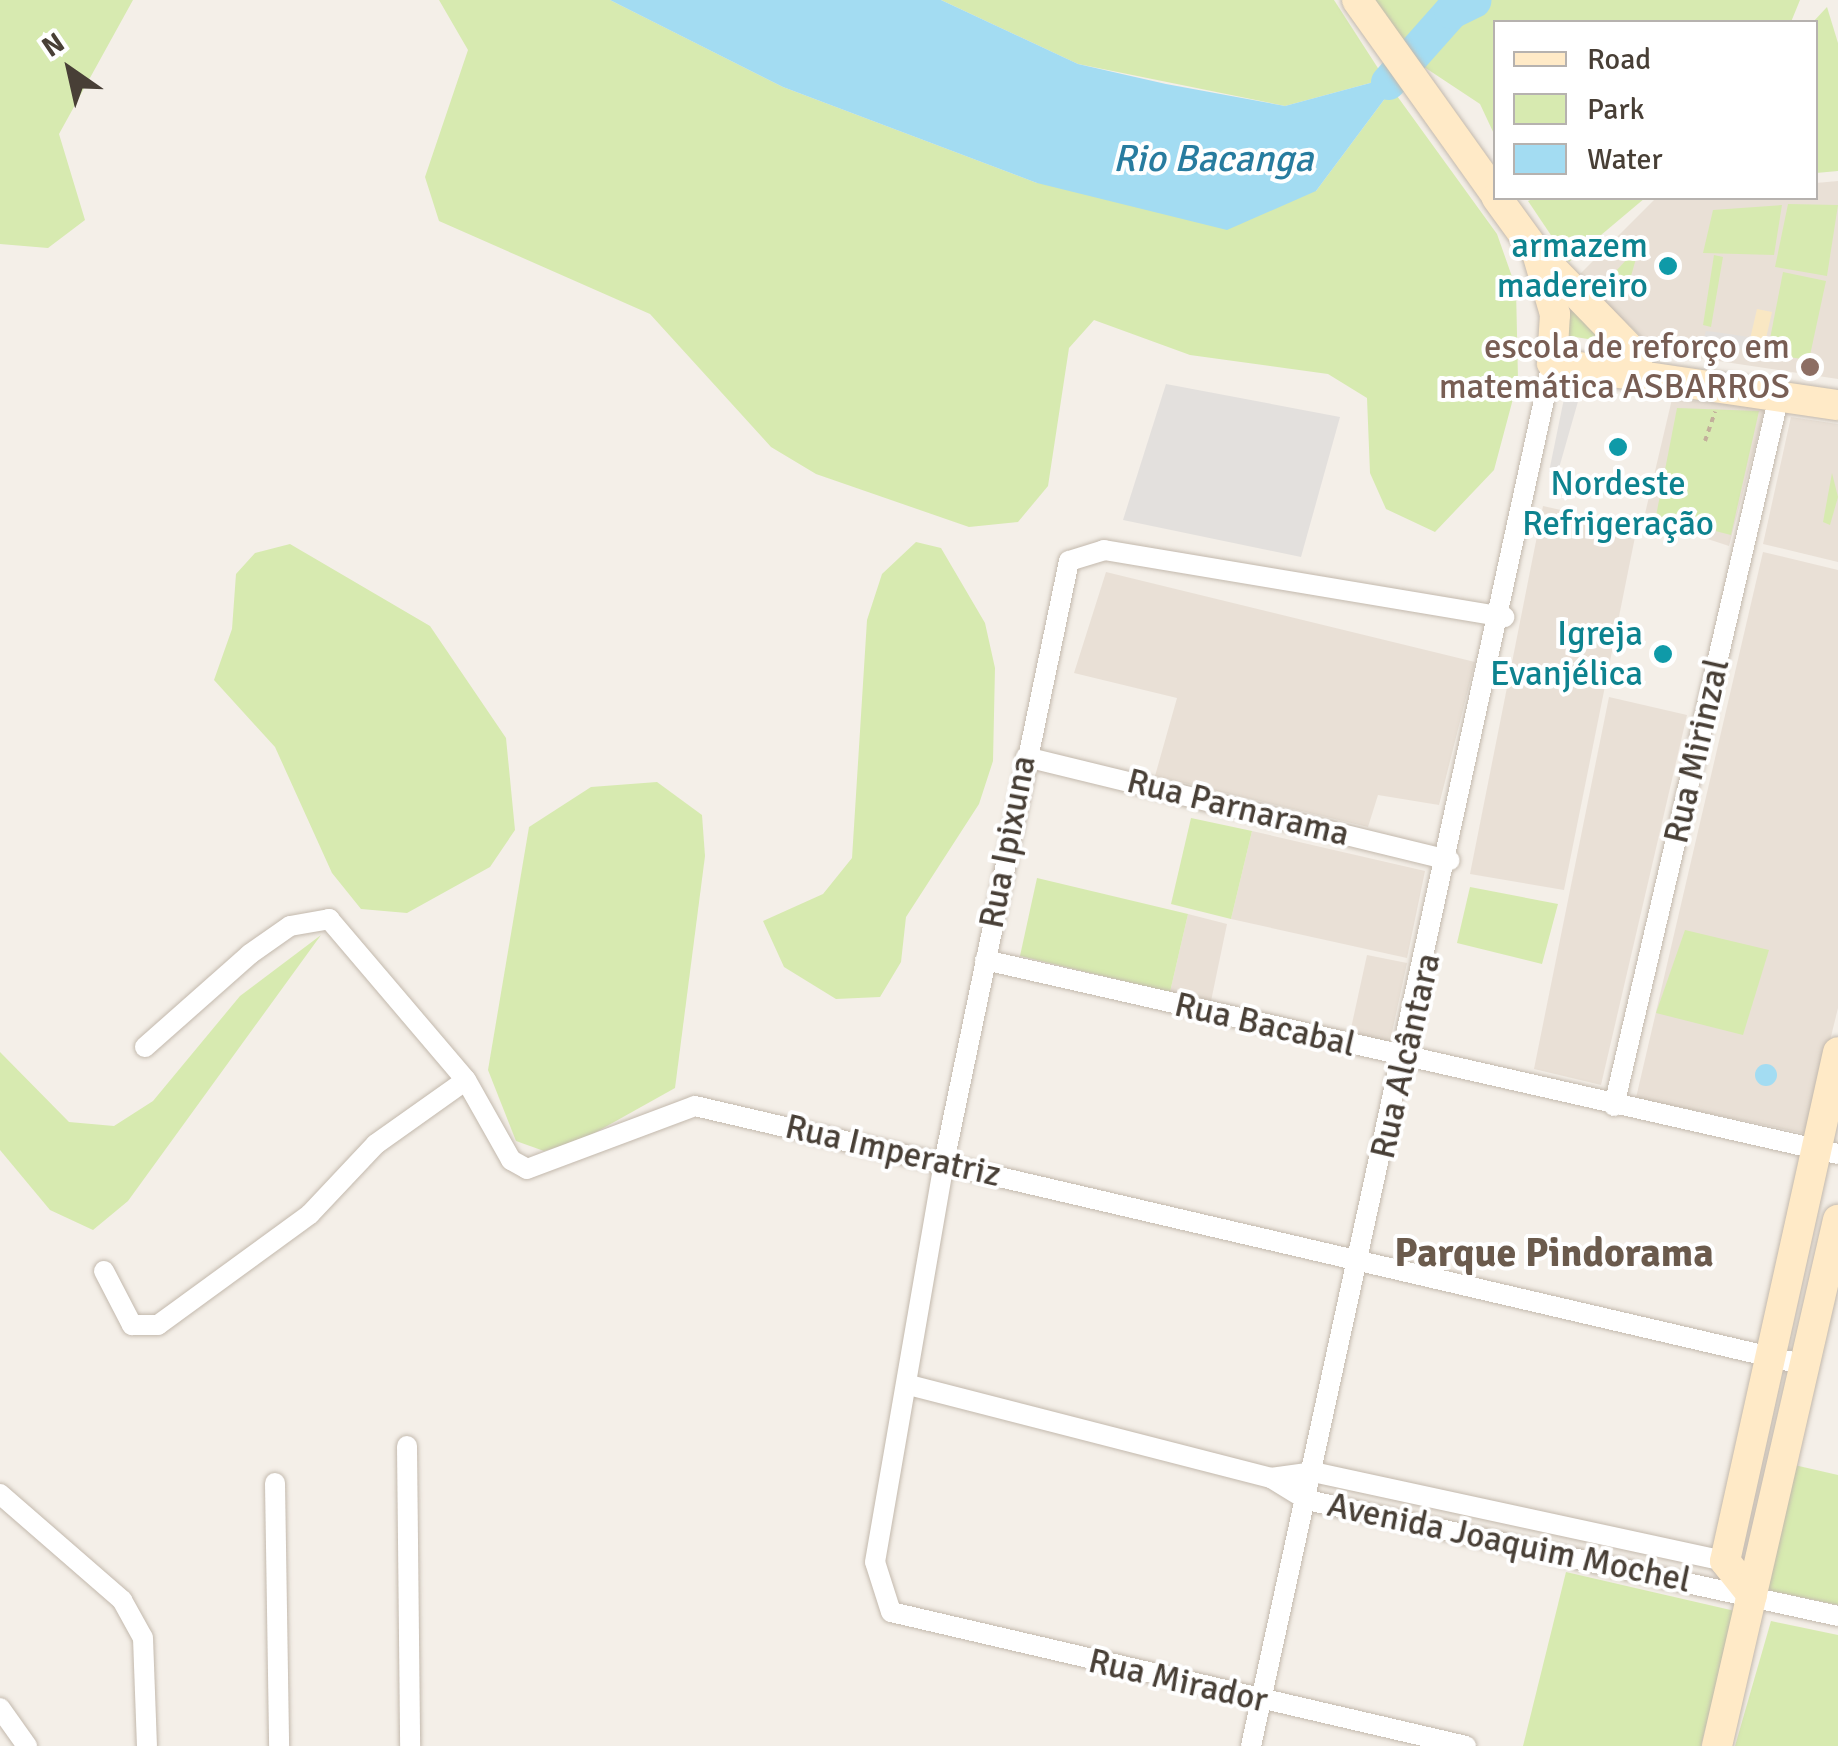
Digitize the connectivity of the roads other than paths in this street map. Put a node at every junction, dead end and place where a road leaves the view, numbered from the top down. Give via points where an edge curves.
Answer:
1 (1358, 0) edge
2 (1493, 192) edge
3 (1499, 200) edge
4 (1537, 253) junction
5 (1554, 354) junction
6 (1638, 357) junction
7 (1838, 388) edge
8 (1778, 396) junction
9 (1838, 404) edge
10 (1504, 617) junction
11 (1026, 757) junction
12 (1450, 860) junction
13 (985, 960) junction
14 (145, 1047) dead end
15 (1838, 1052) edge
16 (1406, 1058) junction
17 (466, 1080) junction
18 (1614, 1106) junction
19 (1827, 1151) edge
20 (944, 1162) junction
21 (1838, 1220) edge
22 (1360, 1263) junction
23 (104, 1271) dead end
24 (1773, 1356) junction
25 (1805, 1365) junction
26 (910, 1385) junction
27 (407, 1446) dead end
28 (1314, 1472) junction
29 (1271, 1478) junction
30 (275, 1484) dead end
31 (0, 1494) edge
32 (1307, 1500) junction
33 (1726, 1561) junction
34 (1752, 1595) junction
35 (891, 1612) joint
36 (1838, 1616) edge
37 (1262, 1701) junction
38 (0, 1708) edge
39 (27, 1746) edge
40 (147, 1746) edge
41 (280, 1746) edge
42 (410, 1746) edge
43 (1251, 1746) edge
44 (1466, 1746) edge
45 (1716, 1746) edge

1 - 2 main road
3 - 4 main road
4 - 5 main road
4 - 6 main road
5 - 6 main road
5 - 8 main road
5 - 10 street, Rua Alcântara
6 - 7 main road
8 - 9 main road
8 - 18 street, Rua Mirinzal
10 - 11 street, Rua Ipixuna via 1090,549 1062,573
10 - 12 street, Rua Alcântara
11 - 12 street, Rua Parnarama
11 - 13 street, Rua Ipixuna
12 - 16 street, Rua Alcântara
13 - 16 street, Rua Bacabal
13 - 20 street, Rua Ipixuna
14 - 17 street, Rua Imperatriz via 276,936 329,919
15 - 19 main road, Avenida Joaquim Mochel
16 - 18 street, Rua Bacabal
16 - 22 street, Rua Alcântara
17 - 20 street, Rua Imperatriz via 511,1160 527,1170 696,1106
17 - 23 street via 376,1144 310,1214 158,1326 132,1325
18 - 19 street, Rua Bacabal
19 - 24 main road, Avenida Joaquim Mochel
20 - 22 street, Rua Imperatriz
20 - 26 street, Rua Ipixuna
21 - 25 main road
22 - 24 street, Rua Imperatriz
22 - 28 street, Rua Alcântara
24 - 25 street, Rua Imperatriz
24 - 33 main road, Avenida Joaquim Mochel
25 - 34 main road
26 - 29 street, Avenida Joaquim Mochel
26 - 35 street, Rua Ipixuna via 875,1562
27 - 42 street
28 - 29 street, Avenida Joaquim Mochel
28 - 32 street, Rua Alcântara
28 - 33 street, Avenida Joaquim Mochel
29 - 32 street, Avenida Joaquim Mochel
30 - 41 street
31 - 40 street via 122,1600 143,1638
32 - 34 street, Avenida Joaquim Mochel
32 - 37 street, Rua Alcântara
33 - 34 main road, Avenida Joaquim Mochel
34 - 36 street
34 - 45 main road
35 - 37 street, Rua Mirador
37 - 43 street, Rua Alcântara
37 - 44 street, Rua Mirador
38 - 39 street

